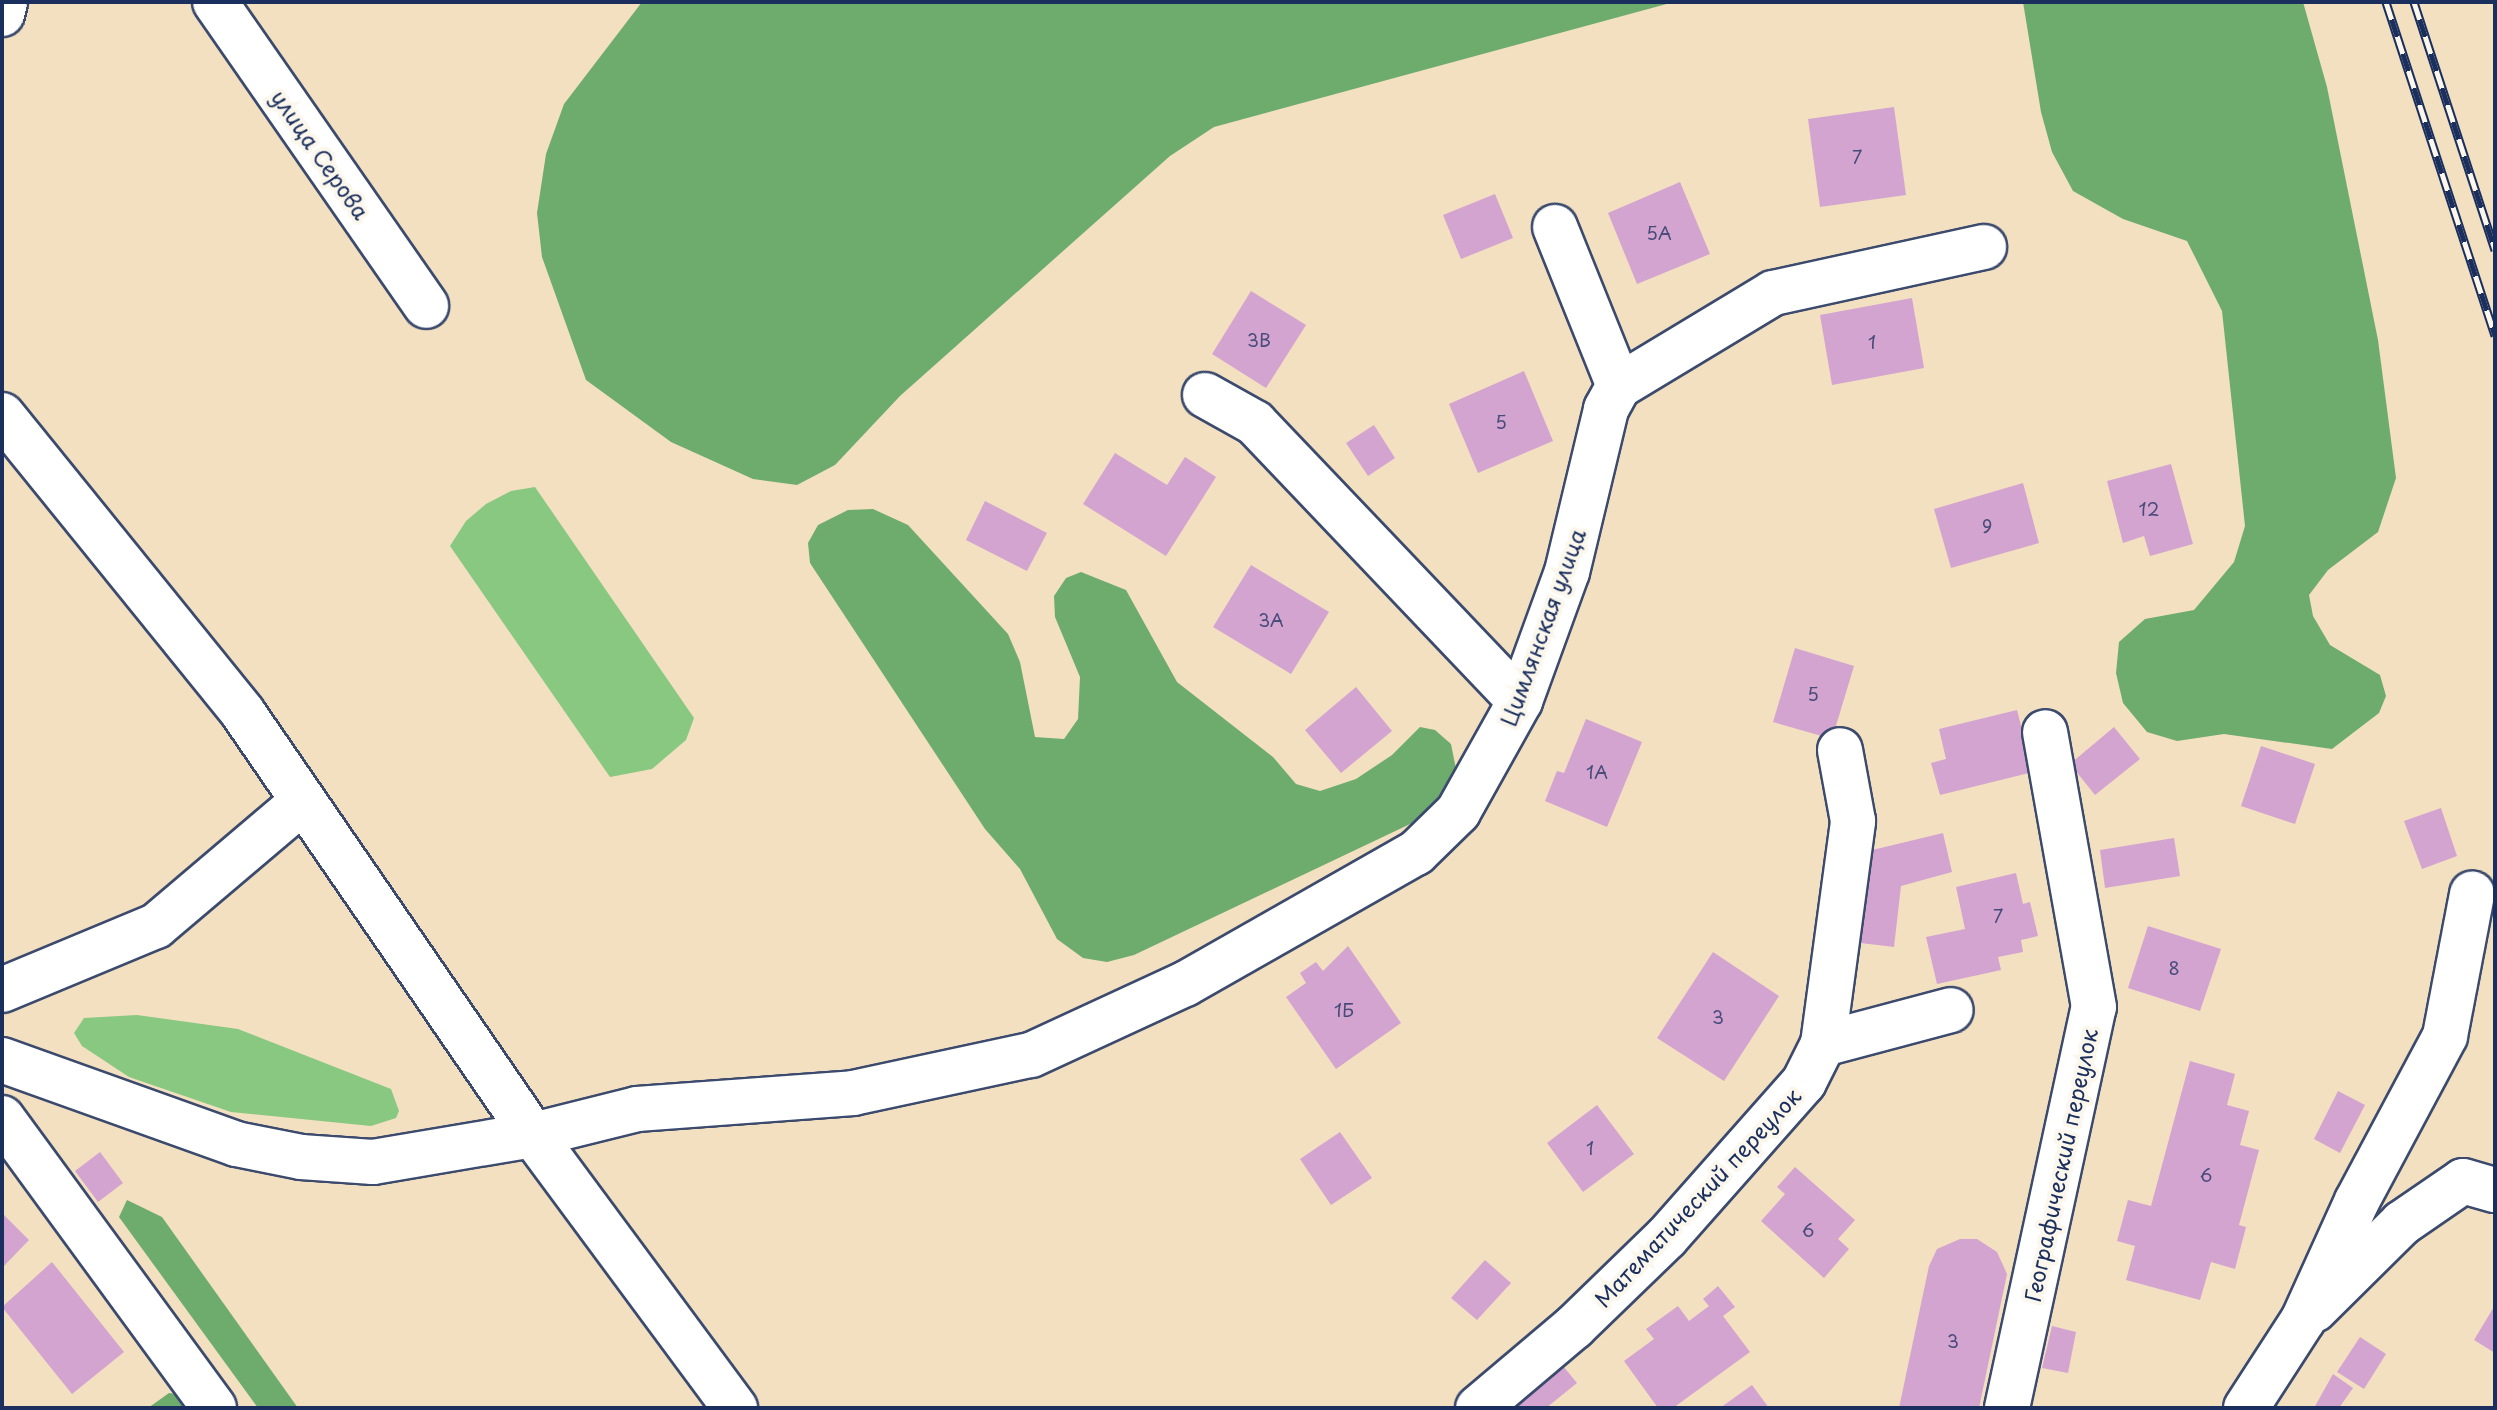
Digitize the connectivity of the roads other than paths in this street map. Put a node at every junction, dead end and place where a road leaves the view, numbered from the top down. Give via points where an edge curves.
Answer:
1 (5, 2) edge
2 (215, 2) edge
3 (2, 14) edge
4 (1555, 227) dead end
5 (1984, 247) dead end
6 (426, 306) dead end
7 (1619, 386) junction
8 (1205, 395) dead end
9 (2, 415) edge
10 (1520, 701) junction
11 (2045, 732) dead end
12 (1840, 750) dead end
13 (301, 803) junction
14 (2472, 894) dead end
15 (2, 990) edge
16 (1951, 1010) dead end
17 (1823, 1044) junction
18 (2, 1060) edge
19 (533, 1135) junction
20 (7, 1138) edge
21 (2495, 1190) edge
22 (2303, 1320) junction
23 (214, 1408) edge
24 (735, 1408) edge
25 (1478, 1408) edge
26 (2007, 1408) edge
27 (2246, 1408) edge

1 - 3 street
2 - 6 street, улица Серова
4 - 7 street
5 - 7 street via 1773,293
7 - 10 street, Цимлянская улица via 1606,409 1567,572
8 - 10 street via 1255,423
9 - 13 street via 243,713
10 - 19 street, Цимлянская улица via 1458,812 1416,853 1185,984 1031,1055 853,1093 637,1109
11 - 26 street, Географический переулок via 2094,1007
12 - 17 street, Математический переулок via 1853,821
13 - 15 street via 156,926
13 - 19 street
14 - 22 street via 2445,1036 2357,1201
16 - 17 street
17 - 25 street, Математический переулок via 1804,1082 1666,1238 1574,1327
18 - 19 street, Цимлянская улица via 236,1144 301,1157 373,1162
19 - 24 street
20 - 23 street
21 - 22 street via 2463,1181 2402,1223
22 - 27 street

